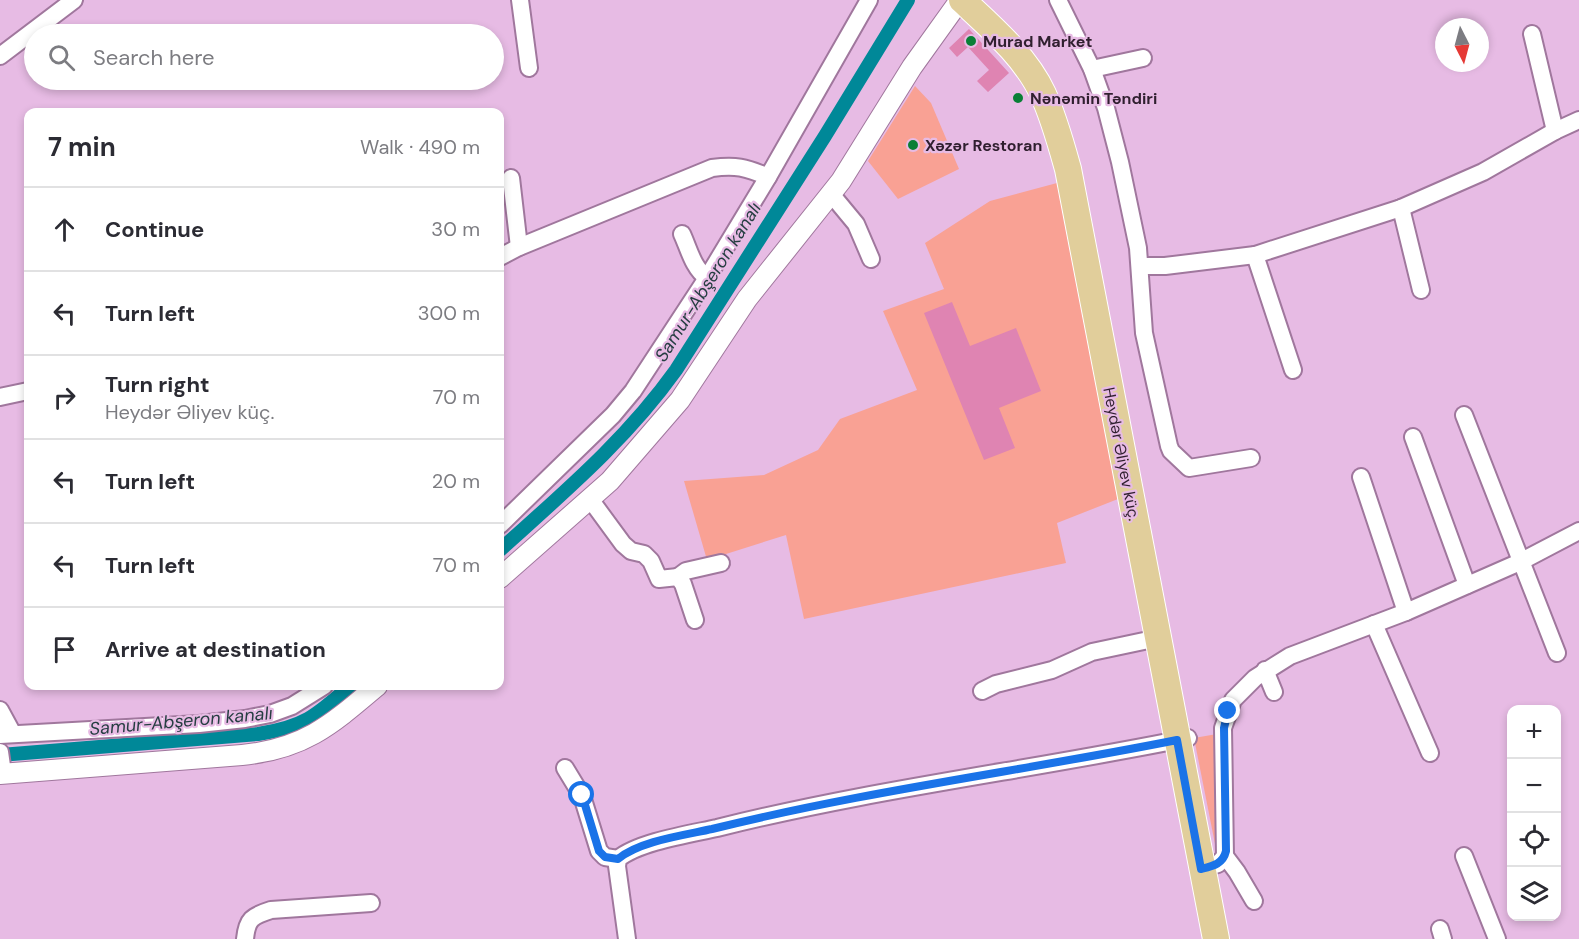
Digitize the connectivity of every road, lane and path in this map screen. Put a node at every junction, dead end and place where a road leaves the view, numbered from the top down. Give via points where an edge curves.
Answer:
1 (75, 0) edge
2 (520, 0) edge
3 (869, 0) edge
4 (961, 0) edge
5 (980, 0) edge
6 (1058, 0) edge
7 (49, 24) edge
8 (1532, 34) dead end
9 (24, 41) edge
10 (0, 56) edge
11 (1143, 58) dead end
12 (529, 68) dead end
13 (1092, 69) junction
14 (1579, 120) edge
15 (1555, 131) junction
16 (768, 177) junction
17 (511, 178) dead end
18 (832, 195) junction
19 (1401, 208) junction
20 (682, 234) dead end
21 (519, 247) junction
22 (504, 255) edge
23 (1255, 255) junction
24 (871, 259) dead end
25 (1140, 266) junction
26 (707, 278) junction
27 (1421, 290) dead end
28 (1293, 370) dead end
29 (24, 392) edge
30 (0, 397) edge
31 (1464, 414) dead end
32 (1413, 437) dead end
33 (1251, 458) dead end
34 (1361, 477) dead end
35 (590, 500) junction
36 (504, 521) edge
37 (1579, 531) edge
38 (1520, 562) junction
39 (721, 563) dead end
40 (504, 575) edge
41 (678, 577) junction
42 (1467, 585) junction
43 (1406, 612) junction
44 (695, 620) dead end
45 (1374, 624) junction
46 (1158, 638) junction
47 (1557, 653) dead end
48 (1265, 670) junction
49 (318, 690) edge
50 (372, 690) edge
51 (982, 691) dead end
52 (1274, 692) dead end
53 (0, 710) edge
54 (6, 735) edge
55 (1182, 739) junction
56 (0, 752) edge
57 (1430, 753) dead end
58 (565, 768) dead end
59 (2, 773) edge
60 (1464, 856) dead end
61 (618, 859) junction
62 (1213, 864) junction
63 (1254, 901) dead end
64 (371, 903) dead end
65 (245, 939) edge
66 (627, 939) edge
67 (1216, 939) edge
68 (1227, 939) edge
69 (1497, 939) edge

1 - 7 street
2 - 12 street
3 - 16 street
4 - 18 street via 912,67
4 - 46 main road, Heydər Əliyev küç. via 1028,69 1059,138 1074,196
5 - 55 main road, Heydər Əliyev küç. via 1022,41 1040,66 1061,108 1080,167
6 - 13 street
8 - 15 street
9 - 10 street
11 - 13 street
13 - 25 street via 1120,162
14 - 15 street
15 - 19 street via 1483,172
16 - 21 street via 749,168 712,168
16 - 26 street
17 - 21 street
18 - 24 street via 856,224
18 - 35 street via 747,299 680,400
19 - 23 street
19 - 27 street
20 - 26 street via 696,266
21 - 22 street
23 - 25 street
23 - 28 street
25 - 33 street via 1144,333 1171,451 1190,468
26 - 36 street via 613,415
29 - 30 street
31 - 38 street
32 - 42 street
34 - 43 street
35 - 40 street
35 - 41 street via 623,544 651,561 659,579
37 - 38 street
38 - 42 street
38 - 47 street
39 - 41 street via 686,571
41 - 44 street
42 - 43 street
43 - 45 street
45 - 48 street via 1290,656
45 - 57 street
46 - 51 street via 1092,652 1052,670
46 - 55 main road, Heydər Əliyev küç.
48 - 52 street
48 - 62 street via 1233,700 1224,728
49 - 54 street via 292,706 245,719
50 - 59 street via 332,723 278,750
53 - 54 street
55 - 61 street via 758,818 652,844 624,853
55 - 62 main road, Heydər Əliyev küç.
56 - 59 street
58 - 61 street via 582,795 599,851 605,857
60 - 69 street
61 - 66 street
62 - 63 street via 1237,872
62 - 67 main road, Heydər Əliyev küç.
62 - 68 main road, Heydər Əliyev küç.
64 - 65 street via 271,910 256,915 247,924

